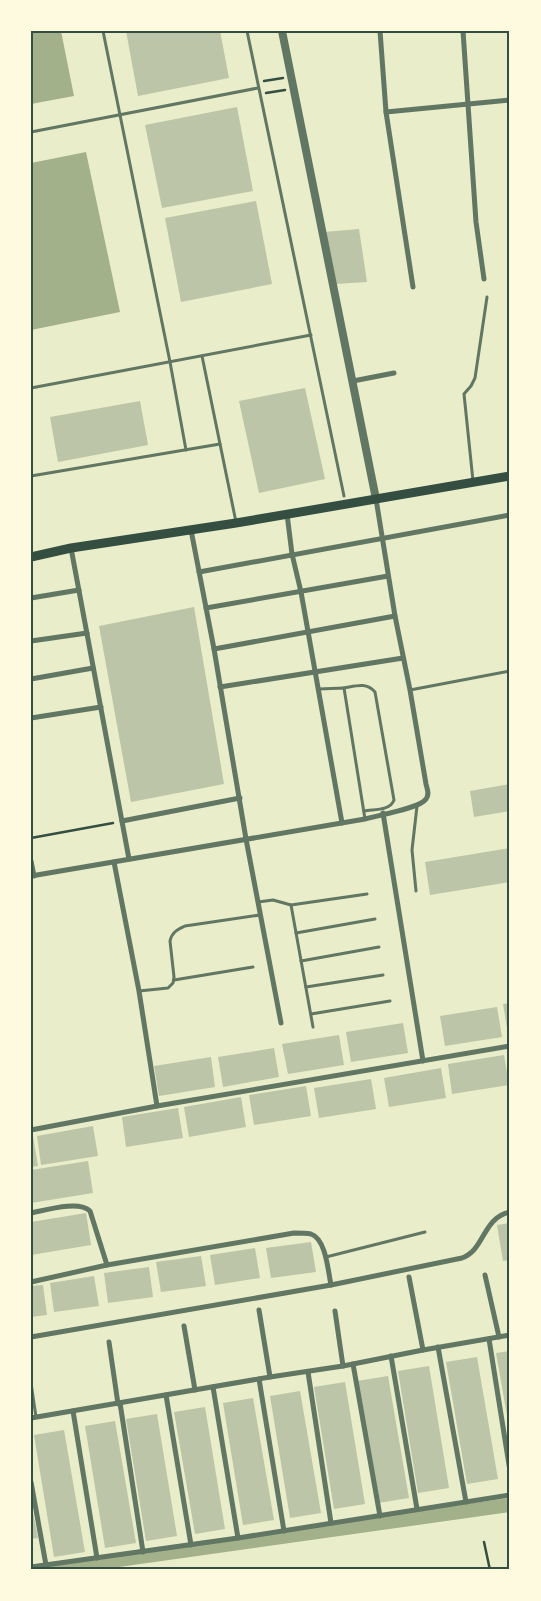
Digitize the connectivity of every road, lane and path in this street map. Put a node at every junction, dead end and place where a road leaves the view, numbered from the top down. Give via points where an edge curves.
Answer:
1 (103, 31) edge
2 (247, 31) edge
3 (282, 31) edge
4 (380, 31) edge
5 (462, 31) edge
6 (290, 76) junction
7 (258, 82) junction
8 (258, 88) junction
9 (293, 89) junction
10 (260, 94) junction
11 (508, 100) edge
12 (468, 103) junction
13 (386, 112) junction
14 (121, 114) junction
15 (31, 132) edge
16 (484, 279) dead end
17 (413, 287) dead end
18 (487, 297) dead end
19 (311, 335) junction
20 (202, 356) junction
21 (170, 362) junction
22 (394, 373) dead end
23 (353, 381) junction
24 (31, 388) edge
25 (220, 444) junction
26 (186, 450) junction
27 (31, 476) edge
28 (510, 476) edge
29 (473, 482) junction
30 (376, 499) junction
31 (345, 500) junction
32 (287, 514) junction
33 (510, 515) edge
34 (236, 523) junction
35 (190, 529) junction
36 (383, 537) junction
37 (71, 548) junction
38 (292, 554) junction
39 (31, 557) edge
40 (199, 572) junction
41 (388, 576) junction
42 (79, 590) junction
43 (301, 592) junction
44 (31, 598) edge
45 (206, 608) junction
46 (395, 616) junction
47 (307, 631) junction
48 (87, 633) junction
49 (31, 641) edge
50 (214, 649) junction
51 (403, 658) junction
52 (93, 668) junction
53 (510, 671) edge
54 (316, 672) junction
55 (31, 679) edge
56 (220, 687) junction
57 (344, 688) junction
58 (318, 689) junction
59 (410, 690) junction
60 (102, 707) junction
61 (31, 718) edge
62 (240, 798) junction
63 (418, 806) junction
64 (364, 811) junction
65 (383, 813) junction
66 (365, 819) junction
67 (122, 821) junction
68 (342, 823) junction
69 (31, 838) edge
70 (246, 839) junction
71 (129, 859) junction
72 (31, 862) edge
73 (114, 862) junction
74 (33, 876) edge
75 (416, 891) dead end
76 (367, 894) dead end
77 (258, 902) junction
78 (291, 905) junction
79 (260, 915) junction
80 (375, 918) dead end
81 (296, 933) junction
82 (379, 947) dead end
83 (301, 961) junction
84 (253, 967) dead end
85 (384, 975) dead end
86 (174, 980) junction
87 (306, 987) junction
88 (139, 991) junction
89 (390, 1001) dead end
90 (311, 1014) junction
91 (281, 1023) dead end
92 (313, 1027) dead end
93 (510, 1046) edge
94 (422, 1061) junction
95 (157, 1106) junction
96 (31, 1130) edge
97 (510, 1212) edge
98 (31, 1213) edge
99 (426, 1232) dead end
100 (326, 1257) junction
101 (107, 1265) junction
102 (486, 1275) dead end
103 (409, 1277) dead end
104 (31, 1282) edge
105 (331, 1285) junction
106 (259, 1310) dead end
107 (335, 1311) dead end
108 (184, 1326) dead end
109 (510, 1335) edge
110 (31, 1337) edge
111 (499, 1337) junction
112 (489, 1338) junction
113 (109, 1342) dead end
114 (438, 1347) junction
115 (423, 1350) junction
116 (391, 1356) junction
117 (353, 1364) junction
118 (344, 1366) junction
119 (308, 1372) junction
120 (270, 1377) junction
121 (259, 1379) junction
122 (31, 1383) edge
123 (213, 1387) junction
124 (195, 1390) junction
125 (166, 1396) junction
126 (119, 1404) junction
127 (73, 1411) junction
128 (33, 1417) edge
129 (510, 1471) edge
130 (31, 1482) edge
131 (510, 1495) edge
132 (466, 1502) junction
133 (417, 1509) junction
134 (380, 1516) junction
135 (331, 1523) junction
136 (284, 1531) junction
137 (238, 1538) junction
138 (484, 1542) dead end
139 (191, 1545) junction
140 (143, 1552) junction
141 (97, 1558) junction
142 (46, 1565) junction
143 (31, 1568) edge
144 (490, 1570) edge

1 - 14 lane
2 - 7 lane
3 - 6 street
4 - 13 street
5 - 12 street
6 - 7 path
6 - 9 street
7 - 8 lane
8 - 10 lane
8 - 14 lane
9 - 10 path
9 - 23 street
10 - 19 lane
11 - 12 street
12 - 13 street
12 - 16 street via 476,222
13 - 17 street
14 - 15 lane
14 - 21 lane
18 - 29 lane via 475,378 464,394
19 - 20 lane
19 - 31 lane
20 - 21 lane
20 - 25 lane
21 - 24 lane
21 - 26 lane
22 - 23 street
23 - 30 street
25 - 26 lane
25 - 34 lane
26 - 27 lane
28 - 29 main road
29 - 30 main road
30 - 31 main road
30 - 36 street
31 - 32 main road
32 - 34 main road
32 - 38 street
33 - 36 street
34 - 35 main road
35 - 37 main road
35 - 40 street
36 - 38 street
36 - 41 street
37 - 39 main road
37 - 42 street
38 - 40 street
38 - 43 street
40 - 45 street
41 - 43 street
41 - 46 street
42 - 44 street
42 - 48 street
43 - 45 street
43 - 47 street
45 - 50 street
46 - 47 street
46 - 51 street
47 - 50 street
47 - 54 street
48 - 49 street
48 - 52 street
50 - 56 street
51 - 54 street
51 - 59 street
52 - 55 street
52 - 60 street
53 - 59 lane
54 - 56 street
54 - 58 street
56 - 62 street
57 - 58 lane
57 - 64 lane
57 - 64 lane via 363,685 370,686 375,692 394,800 389,807
58 - 68 street
59 - 63 street via 428,791 426,799
60 - 61 street
60 - 67 street
62 - 67 street
62 - 70 street
63 - 65 street
63 - 75 lane via 412,850
64 - 66 lane
65 - 66 street
65 - 94 street
66 - 68 street
67 - 69 path
67 - 71 street
68 - 70 street
70 - 71 street
70 - 77 street
71 - 73 street
72 - 74 street
73 - 74 street
73 - 88 street
76 - 78 lane
77 - 78 lane via 273,900
77 - 79 street
78 - 81 lane
79 - 86 lane via 184,926 176,930 170,941
79 - 91 street
80 - 81 lane
81 - 83 lane
82 - 83 lane
83 - 87 lane
84 - 86 lane
85 - 87 lane
86 - 88 lane via 168,988
87 - 90 lane
88 - 95 street
89 - 90 lane
90 - 92 lane
93 - 94 street
94 - 95 street
95 - 96 street
97 - 105 street via 494,1220 467,1256
98 - 101 street via 74,1205 86,1207
99 - 100 lane
100 - 101 street via 320,1240 312,1235 294,1233
100 - 105 street
101 - 104 street
102 - 111 street
103 - 115 street
105 - 110 street
106 - 120 street
107 - 118 street
108 - 124 street
109 - 111 street
111 - 112 street
112 - 114 street
112 - 129 street
113 - 126 street
114 - 115 street
114 - 132 street
115 - 116 street
116 - 117 street
116 - 133 street
117 - 118 street
117 - 134 street
118 - 119 street
119 - 120 street
119 - 135 street
120 - 121 street
121 - 123 street
121 - 136 street
122 - 128 lane
123 - 124 street
123 - 137 street
124 - 125 street
125 - 126 street
125 - 139 street
126 - 127 street
126 - 140 street
127 - 128 street
127 - 141 street
130 - 142 street
131 - 132 street
132 - 133 street
133 - 134 street
134 - 135 street
135 - 136 street
136 - 137 street
137 - 139 street
138 - 144 path
139 - 140 street
140 - 141 street
141 - 142 street
142 - 143 street

